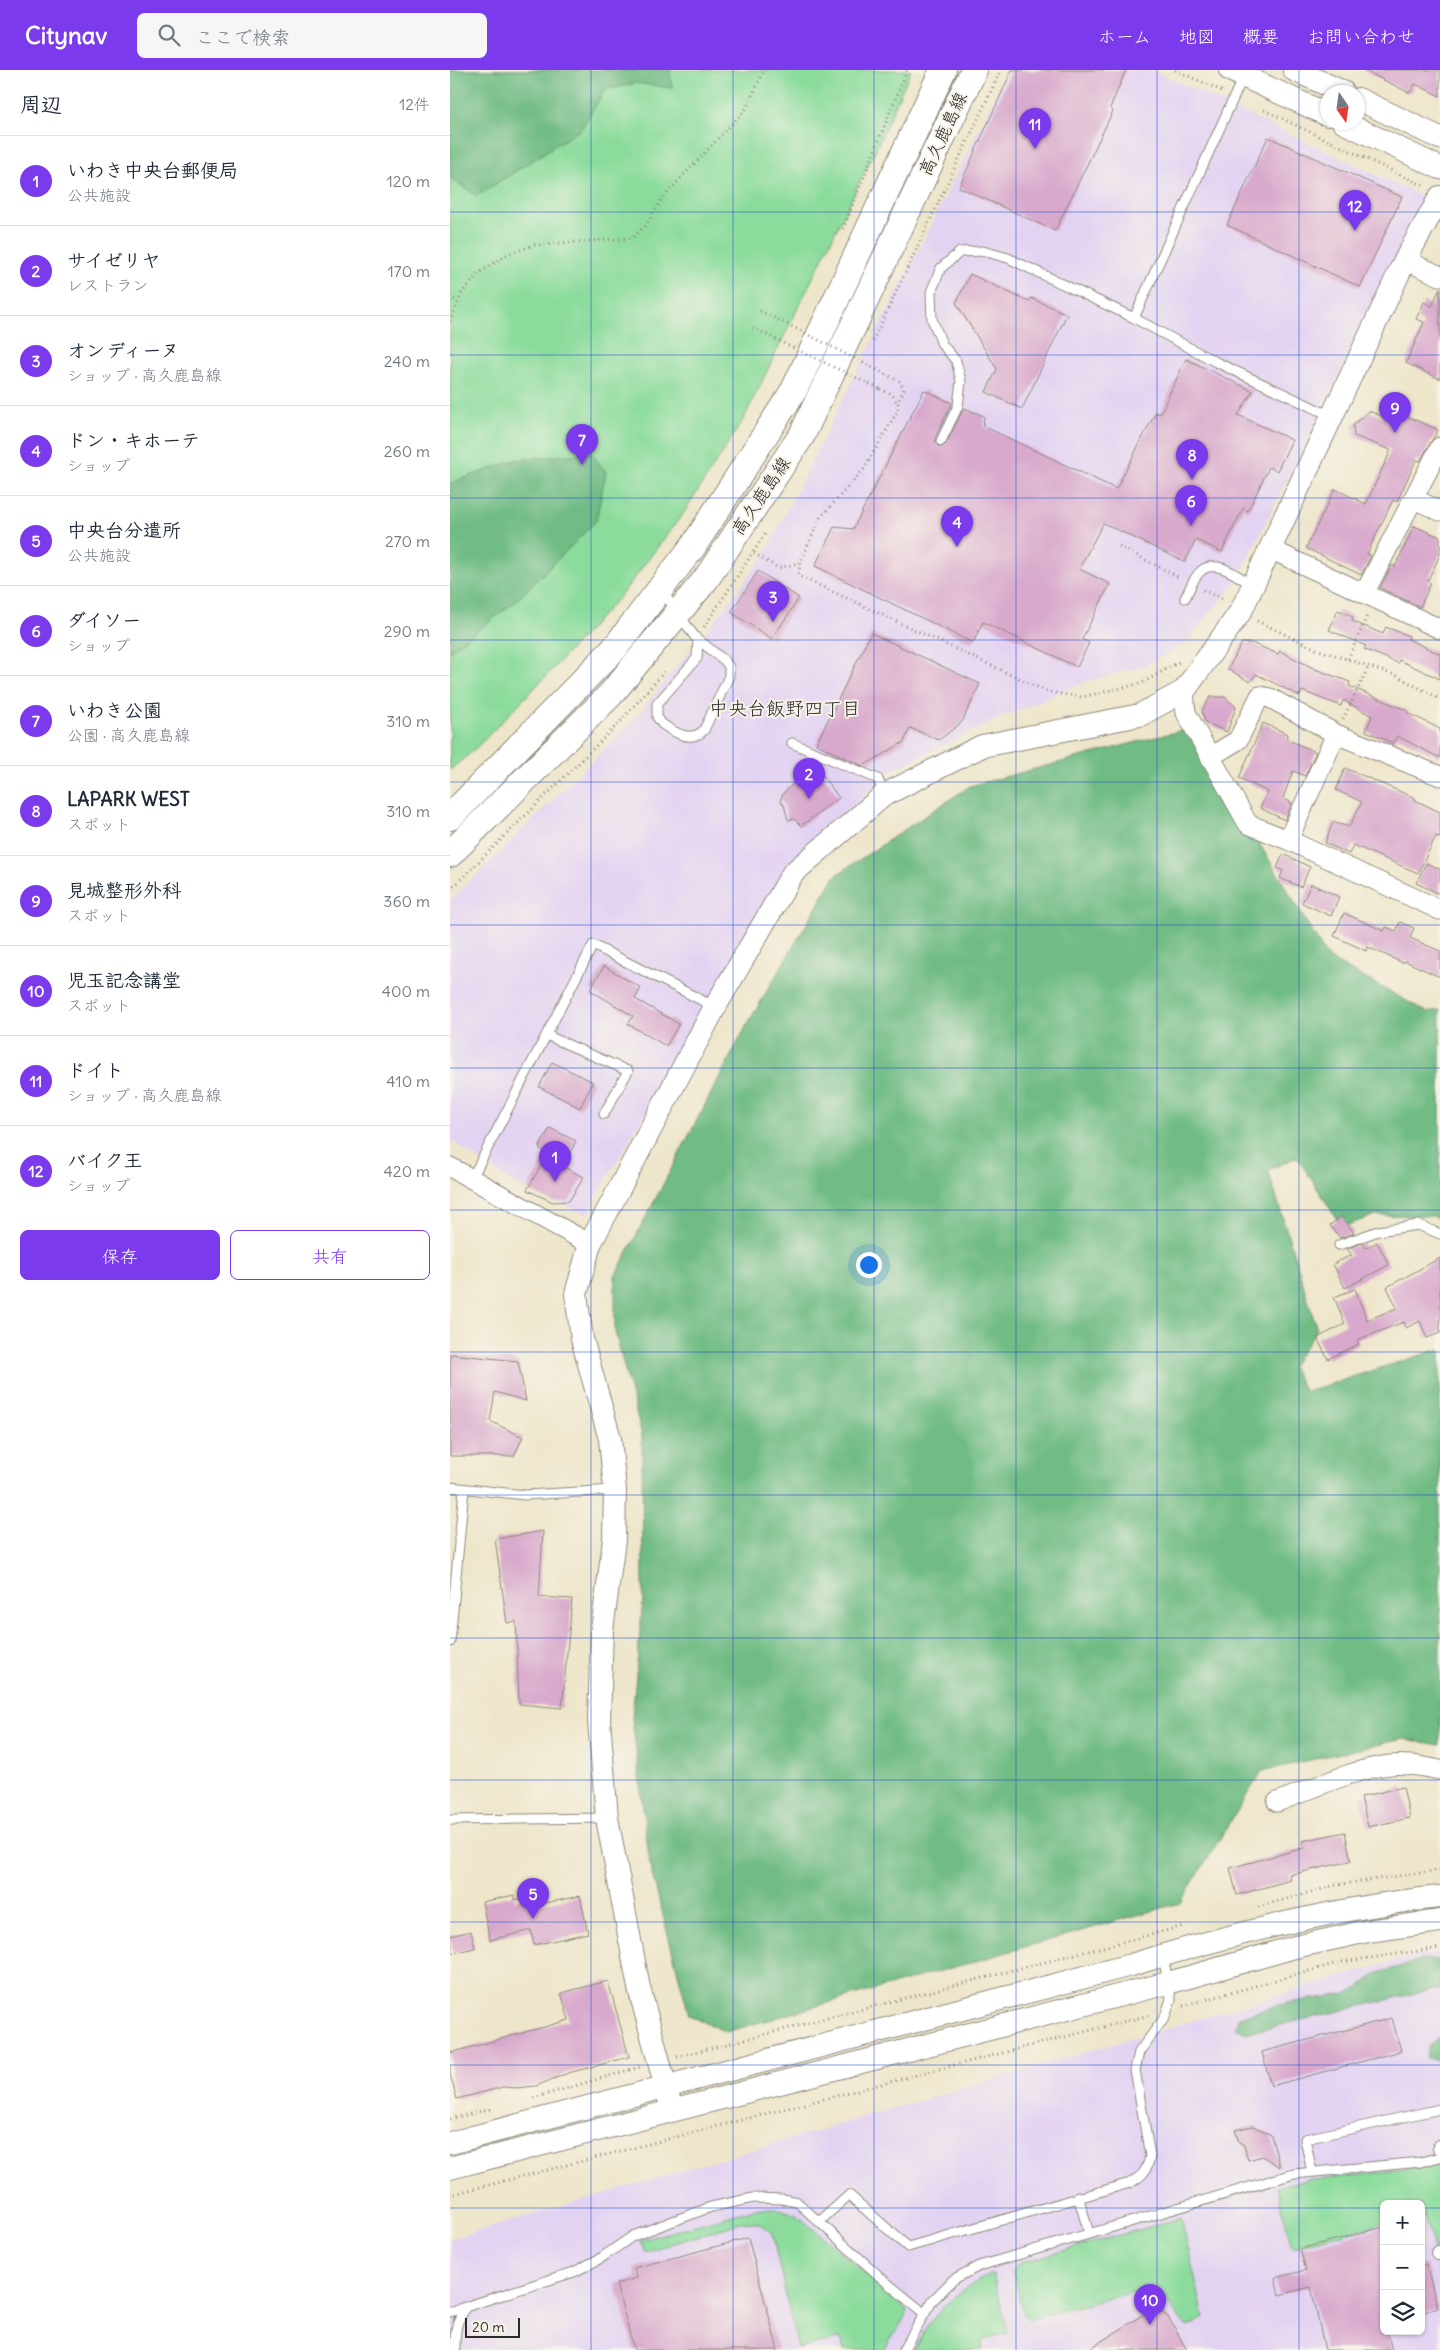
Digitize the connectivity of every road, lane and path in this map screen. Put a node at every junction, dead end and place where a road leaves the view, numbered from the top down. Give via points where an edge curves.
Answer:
1 (764, 70) edge
2 (908, 70) edge
3 (943, 70) edge
4 (974, 70) edge
5 (1175, 70) edge
6 (1294, 70) edge
7 (1237, 73) edge
8 (1327, 85) edge
9 (1234, 96) junction
10 (1365, 102) edge
11 (1320, 111) edge
12 (1360, 130) edge
13 (1440, 138) edge
14 (1440, 168) edge
15 (1434, 192) edge
16 (842, 231) dead end
17 (1405, 260) junction
18 (1440, 276) edge
19 (450, 296) edge
20 (458, 302) junction
21 (760, 311) dead end
22 (1134, 318) junction
23 (802, 320) dead end
24 (450, 322) edge
25 (753, 328) dead end
26 (789, 347) dead end
27 (898, 402) junction
28 (1332, 416) junction
29 (941, 441) dead end
30 (1440, 447) edge
31 (1414, 499) junction
32 (1440, 511) edge
33 (1119, 546) dead end
34 (1270, 549) junction
35 (754, 553) dead end
36 (800, 564) junction
37 (1193, 585) junction
38 (1252, 585) junction
39 (660, 589) junction
40 (1370, 594) junction
41 (1185, 598) dead end
42 (1222, 598) dead end
43 (1218, 606) dead end
44 (678, 613) junction
45 (1251, 617) dead end
46 (1440, 628) edge
47 (698, 640) junction
48 (1185, 656) dead end
49 (1348, 658) junction
50 (1369, 666) junction
51 (1184, 691) junction
52 (1440, 699) edge
53 (1336, 734) junction
54 (792, 743) dead end
55 (1210, 757) junction
56 (1440, 776) edge
57 (884, 795) junction
58 (450, 817) edge
59 (1288, 840) junction
60 (450, 854) edge
61 (1440, 910) edge
62 (715, 1007) junction
63 (546, 1035) junction
64 (604, 1114) dead end
65 (450, 1167) edge
66 (471, 1180) junction
67 (1440, 1234) edge
68 (590, 1244) junction
69 (1340, 1245) dead end
70 (450, 1487) edge
71 (464, 1489) junction
72 (615, 1490) junction
73 (450, 1642) edge
74 (1440, 1770) edge
75 (1276, 1802) dead end
76 (607, 1818) junction
77 (450, 1820) edge
78 (1440, 1870) edge
79 (1440, 1897) edge
80 (1250, 1909) dead end
81 (1440, 1921) edge
82 (1193, 1924) dead end
83 (1440, 1948) edge
84 (1163, 1955) junction
85 (1168, 1983) junction
86 (1168, 2010) junction
87 (658, 2062) junction
88 (666, 2086) junction
89 (530, 2099) dead end
90 (494, 2109) dead end
91 (1440, 2109) edge
92 (672, 2110) junction
93 (450, 2118) edge
94 (450, 2143) edge
95 (1440, 2157) edge
96 (450, 2168) edge
97 (1312, 2172) junction
98 (450, 2195) edge
99 (1078, 2196) junction
100 (820, 2222) junction
101 (1089, 2233) junction
102 (468, 2306) junction
103 (450, 2312) edge
104 (924, 2313) junction
105 (455, 2350) edge
106 (903, 2350) edge

1 - 20 path via 746,109 663,197 646,225 632,238 535,245 508,254 479,273
2 - 16 path
3 - 39 main road, 高久鹿島線 via 794,390 694,545
4 - 44 main road, 高久鹿島線 via 802,435 706,579
5 - 9 path
6 - 8 street
7 - 9 lane
7 - 11 street
9 - 15 path
9 - 22 lane
10 - 13 street
12 - 14 street
15 - 17 street
17 - 18 street
17 - 28 street
19 - 20 path
20 - 24 path
21 - 27 path, bridge via 899,380 904,389
22 - 28 lane via 1216,362
22 - 29 lane via 1008,258 983,251 960,252 942,268 931,292 932,319 942,344 956,361 961,381 958,406
23 - 26 path
25 - 27 path, bridge via 892,394
27 - 36 path via 897,412 864,469 820,518
28 - 34 street
30 - 31 street
31 - 32 street
31 - 40 street
33 - 37 path
34 - 38 street
34 - 40 street
35 - 36 path via 778,568
36 - 48 path via 799,576 1048,692 1082,697 1142,684
37 - 38 lane via 1200,571 1211,566 1226,569
37 - 41 lane
38 - 51 street via 1241,611
39 - 44 lane
39 - 58 main road, 高久鹿島線 via 614,649
40 - 46 street
40 - 49 path
42 - 43 path
44 - 47 lane
44 - 60 main road, 高久鹿島線 via 611,694
45 - 49 path via 1316,649
47 - 47 lane via 725,661 729,676 704,730 700,735 687,737 662,724 656,711 657,704 697,658
49 - 50 path
50 - 52 path via 1395,675
50 - 53 path
51 - 55 street via 1186,714
51 - 57 street via 1140,715 982,746
53 - 55 street via 1270,698 1260,696 1238,740
53 - 56 street
53 - 59 street
54 - 57 lane via 878,779
55 - 59 street via 1248,824
57 - 62 street via 793,873
59 - 61 street
62 - 63 lane via 593,945
62 - 68 street
63 - 64 lane via 628,1071
63 - 66 lane
65 - 66 street
66 - 68 street
67 - 69 lane via 1418,1225 1378,1231
68 - 72 street via 576,1294 582,1338 610,1439
70 - 71 lane
71 - 72 lane via 525,1495
71 - 73 lane
72 - 76 street via 614,1540 602,1630 599,1720
74 - 75 street via 1390,1765
76 - 77 lane
76 - 87 street via 639,1988
78 - 80 path via 1336,1885
79 - 84 street via 1384,1902 1198,1944
81 - 85 street via 1368,1931 1295,1947
82 - 87 path
83 - 86 path via 1341,1962
84 - 85 lane
84 - 88 street
85 - 86 lane via 1171,2000
85 - 92 street
86 - 98 path
86 - 99 lane via 1139,2052 1134,2070 1150,2156 1147,2170 1130,2183
87 - 88 street
87 - 89 path
88 - 92 street
88 - 94 street
90 - 93 path
91 - 97 lane via 1305,2139
92 - 96 street
95 - 97 lane via 1421,2162
97 - 101 lane via 1294,2174
99 - 100 lane via 908,2247 849,2195
99 - 101 lane
100 - 102 lane via 797,2202 782,2199 753,2198 711,2207 633,2236 574,2272
100 - 104 lane
101 - 104 lane via 979,2266 954,2279
102 - 103 lane
102 - 105 lane via 459,2316
104 - 106 lane

